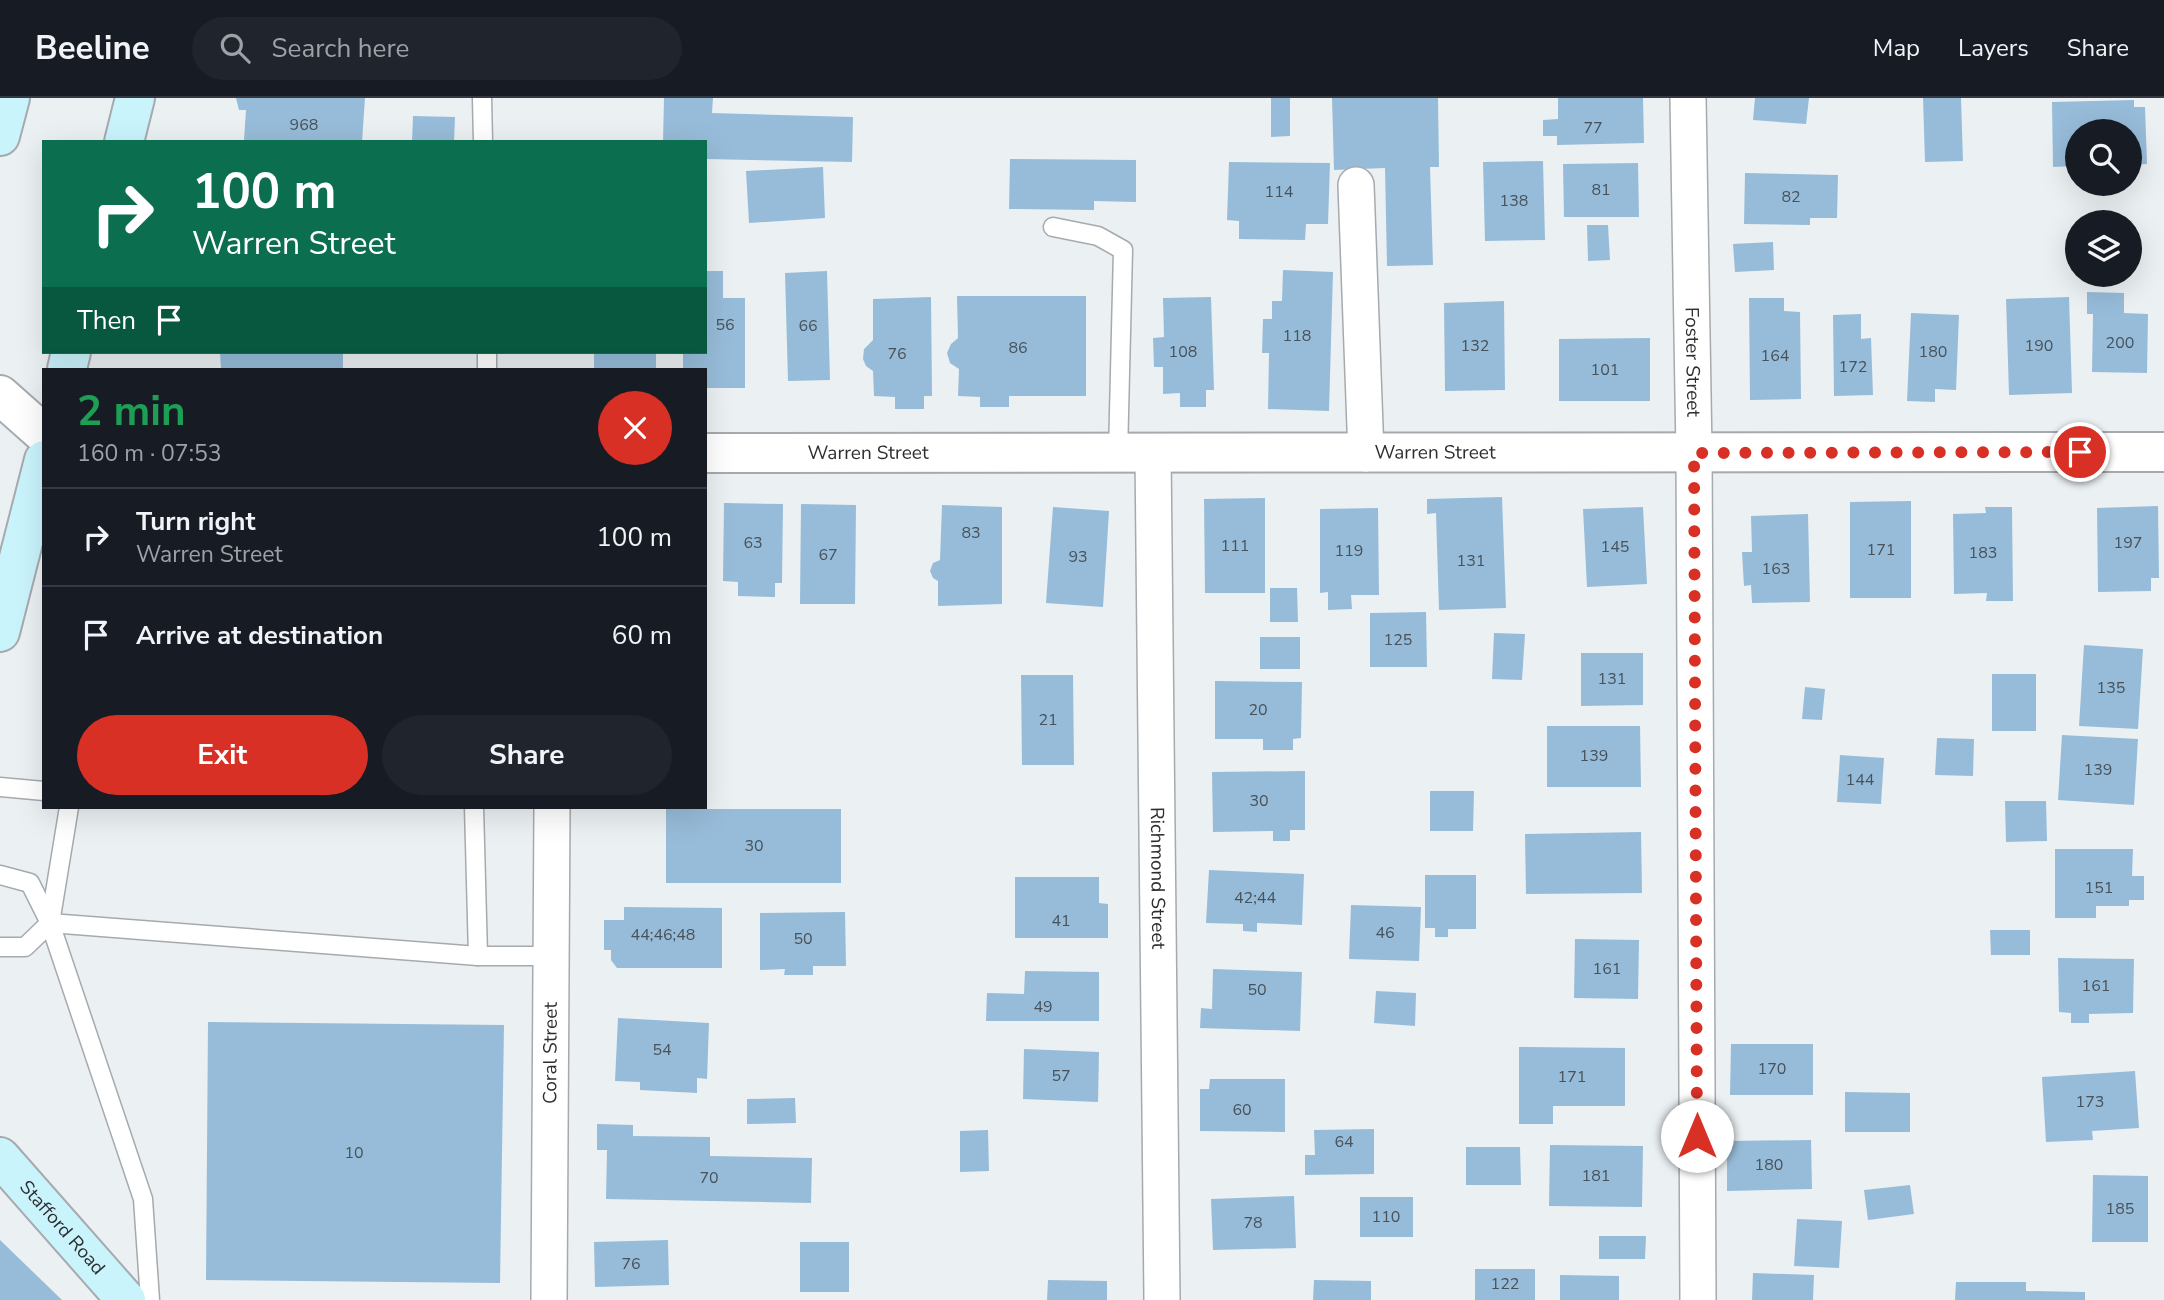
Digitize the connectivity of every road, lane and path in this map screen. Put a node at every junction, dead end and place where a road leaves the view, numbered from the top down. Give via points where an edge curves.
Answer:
1 (10, 98) edge
2 (135, 98) edge
3 (482, 98) edge
4 (1688, 98) edge
5 (0, 136) edge
6 (124, 140) edge
7 (483, 140) edge
8 (1356, 185) dead end
9 (1054, 227) dead end
10 (0, 395) edge
11 (42, 432) edge
12 (2164, 452) edge
13 (707, 453) edge
14 (1694, 453) junction
15 (1135, 454) junction
16 (1366, 454) junction
17 (42, 468) edge
18 (0, 632) edge
19 (0, 787) edge
20 (42, 791) edge
21 (69, 809) edge
22 (474, 809) edge
23 (552, 809) edge
24 (0, 874) edge
25 (50, 923) junction
26 (0, 947) edge
27 (478, 956) junction
28 (551, 956) junction
29 (0, 1157) edge
30 (126, 1300) edge
31 (150, 1300) edge
32 (549, 1300) edge
33 (1162, 1300) edge
34 (1698, 1300) edge

1 - 5 main road
2 - 6 main road
3 - 7 lane
4 - 14 street, Foster Street
8 - 16 street
9 - 15 lane via 1098,236 1123,250
10 - 11 street
12 - 14 street, Warren Street
13 - 15 street, Warren Street
14 - 16 street, Warren Street
14 - 34 street, Foster Street
15 - 16 street, Warren Street
15 - 33 street, Richmond Street
17 - 18 main road
19 - 20 lane
21 - 25 lane
22 - 27 lane
23 - 28 street, Coral Street
24 - 25 lane via 30,883
25 - 26 lane via 25,947
25 - 27 lane
25 - 31 lane via 144,1199
27 - 28 lane
28 - 32 street, Coral Street
29 - 30 main road, Stafford Road

